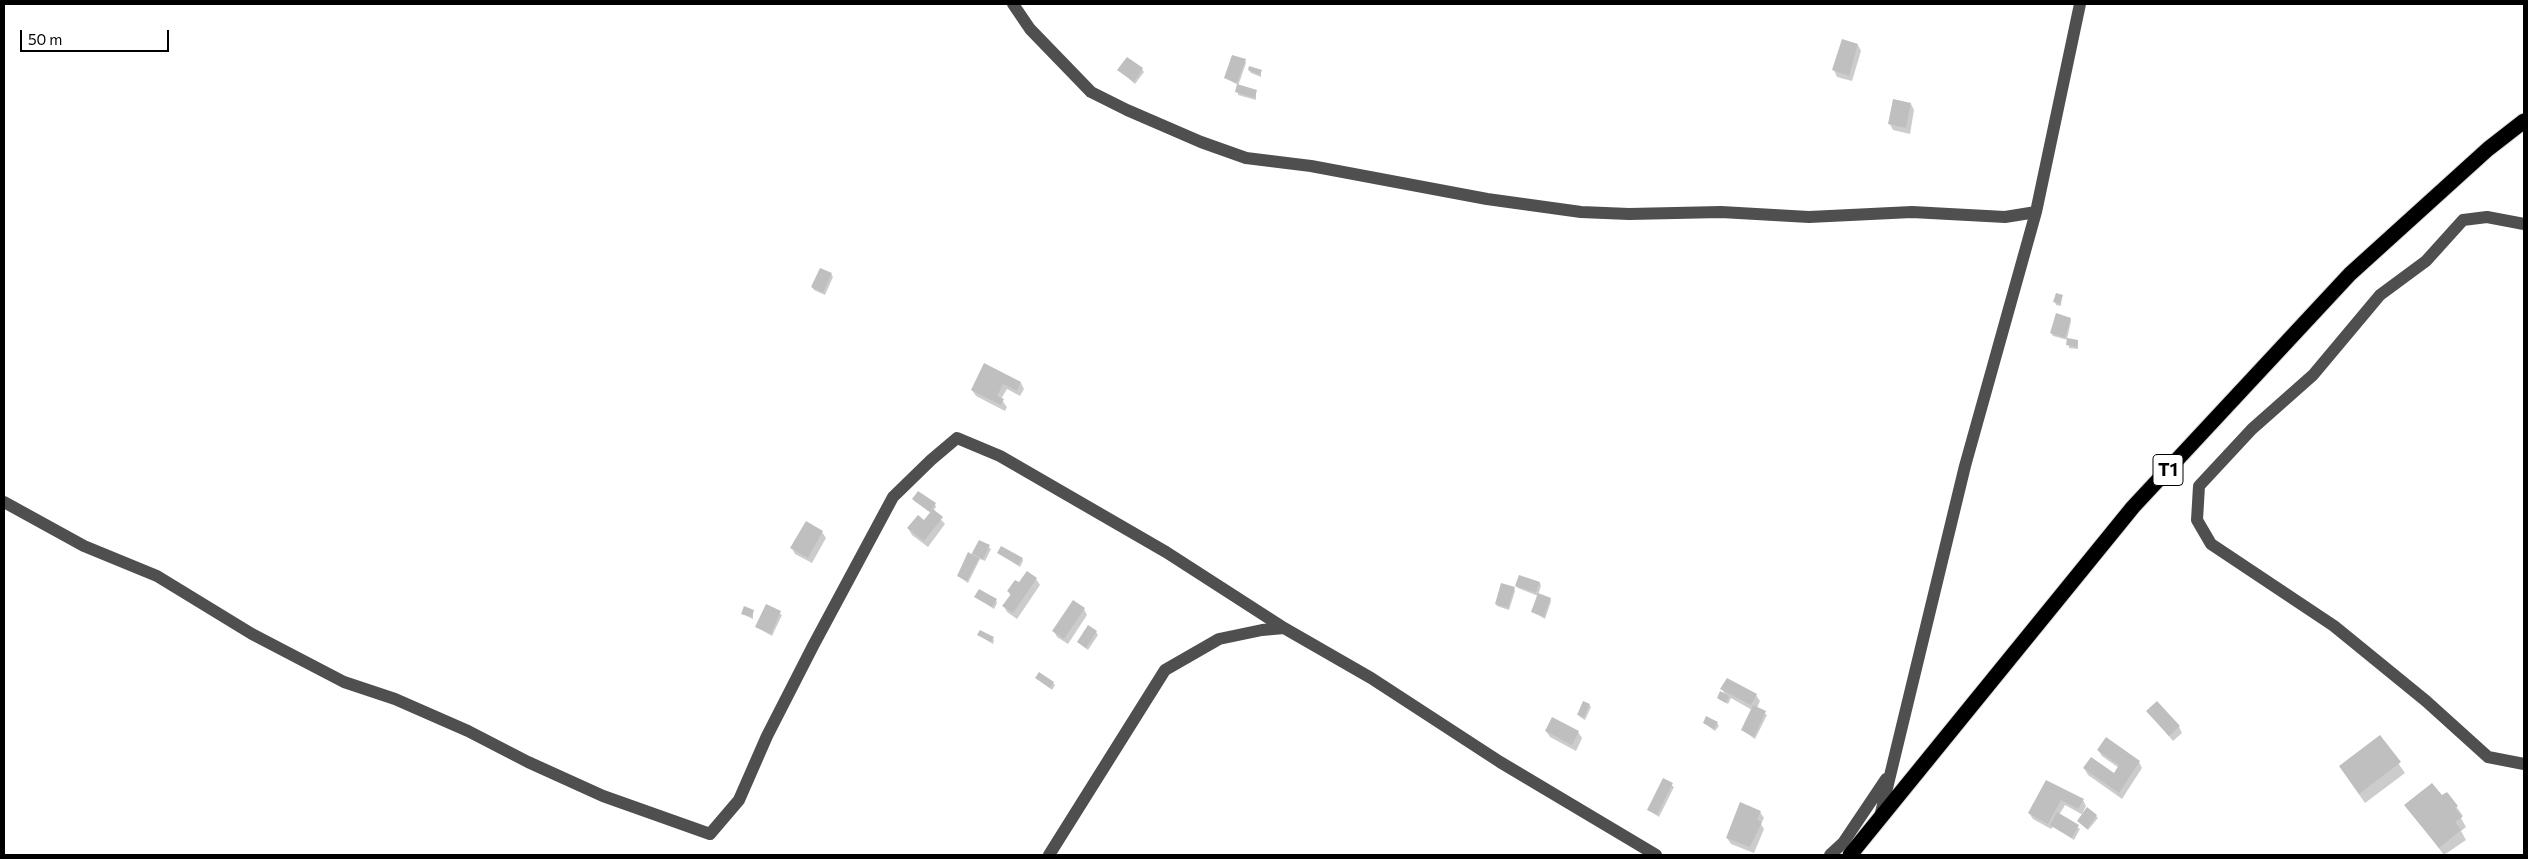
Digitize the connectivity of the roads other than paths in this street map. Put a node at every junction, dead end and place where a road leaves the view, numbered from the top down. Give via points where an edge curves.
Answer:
1 (1013, 4) edge
2 (2080, 4) edge
3 (2524, 121) edge
4 (2036, 212) junction
5 (2524, 224) edge
6 (4, 502) edge
7 (1284, 628) junction
8 (2524, 764) edge
9 (1891, 771) junction
10 (1880, 817) junction
11 (1049, 855) edge
12 (1656, 855) edge
13 (1830, 855) edge
14 (1850, 855) edge

1 - 4 street via 1030,29 1091,92 1246,158 1581,212 1720,212 1809,217 1912,212 2005,216
2 - 4 street
3 - 10 highway, T1 via 2488,149 2350,274 2147,493
4 - 9 street via 1965,466
5 - 8 street via 2487,217 2463,220 2426,262 2380,295 2313,375 2252,429 2199,486 2197,520 2211,544 2334,626 2488,757
6 - 7 street via 84,546 157,576 252,634 344,682 395,699 468,731 603,796 710,834 740,800 767,736 893,497 957,438 1000,456 1052,485 1213,581
7 - 11 street via 1219,639 1164,670
7 - 12 street via 1371,678
9 - 10 street
9 - 13 street via 1843,843
10 - 14 highway, T1

